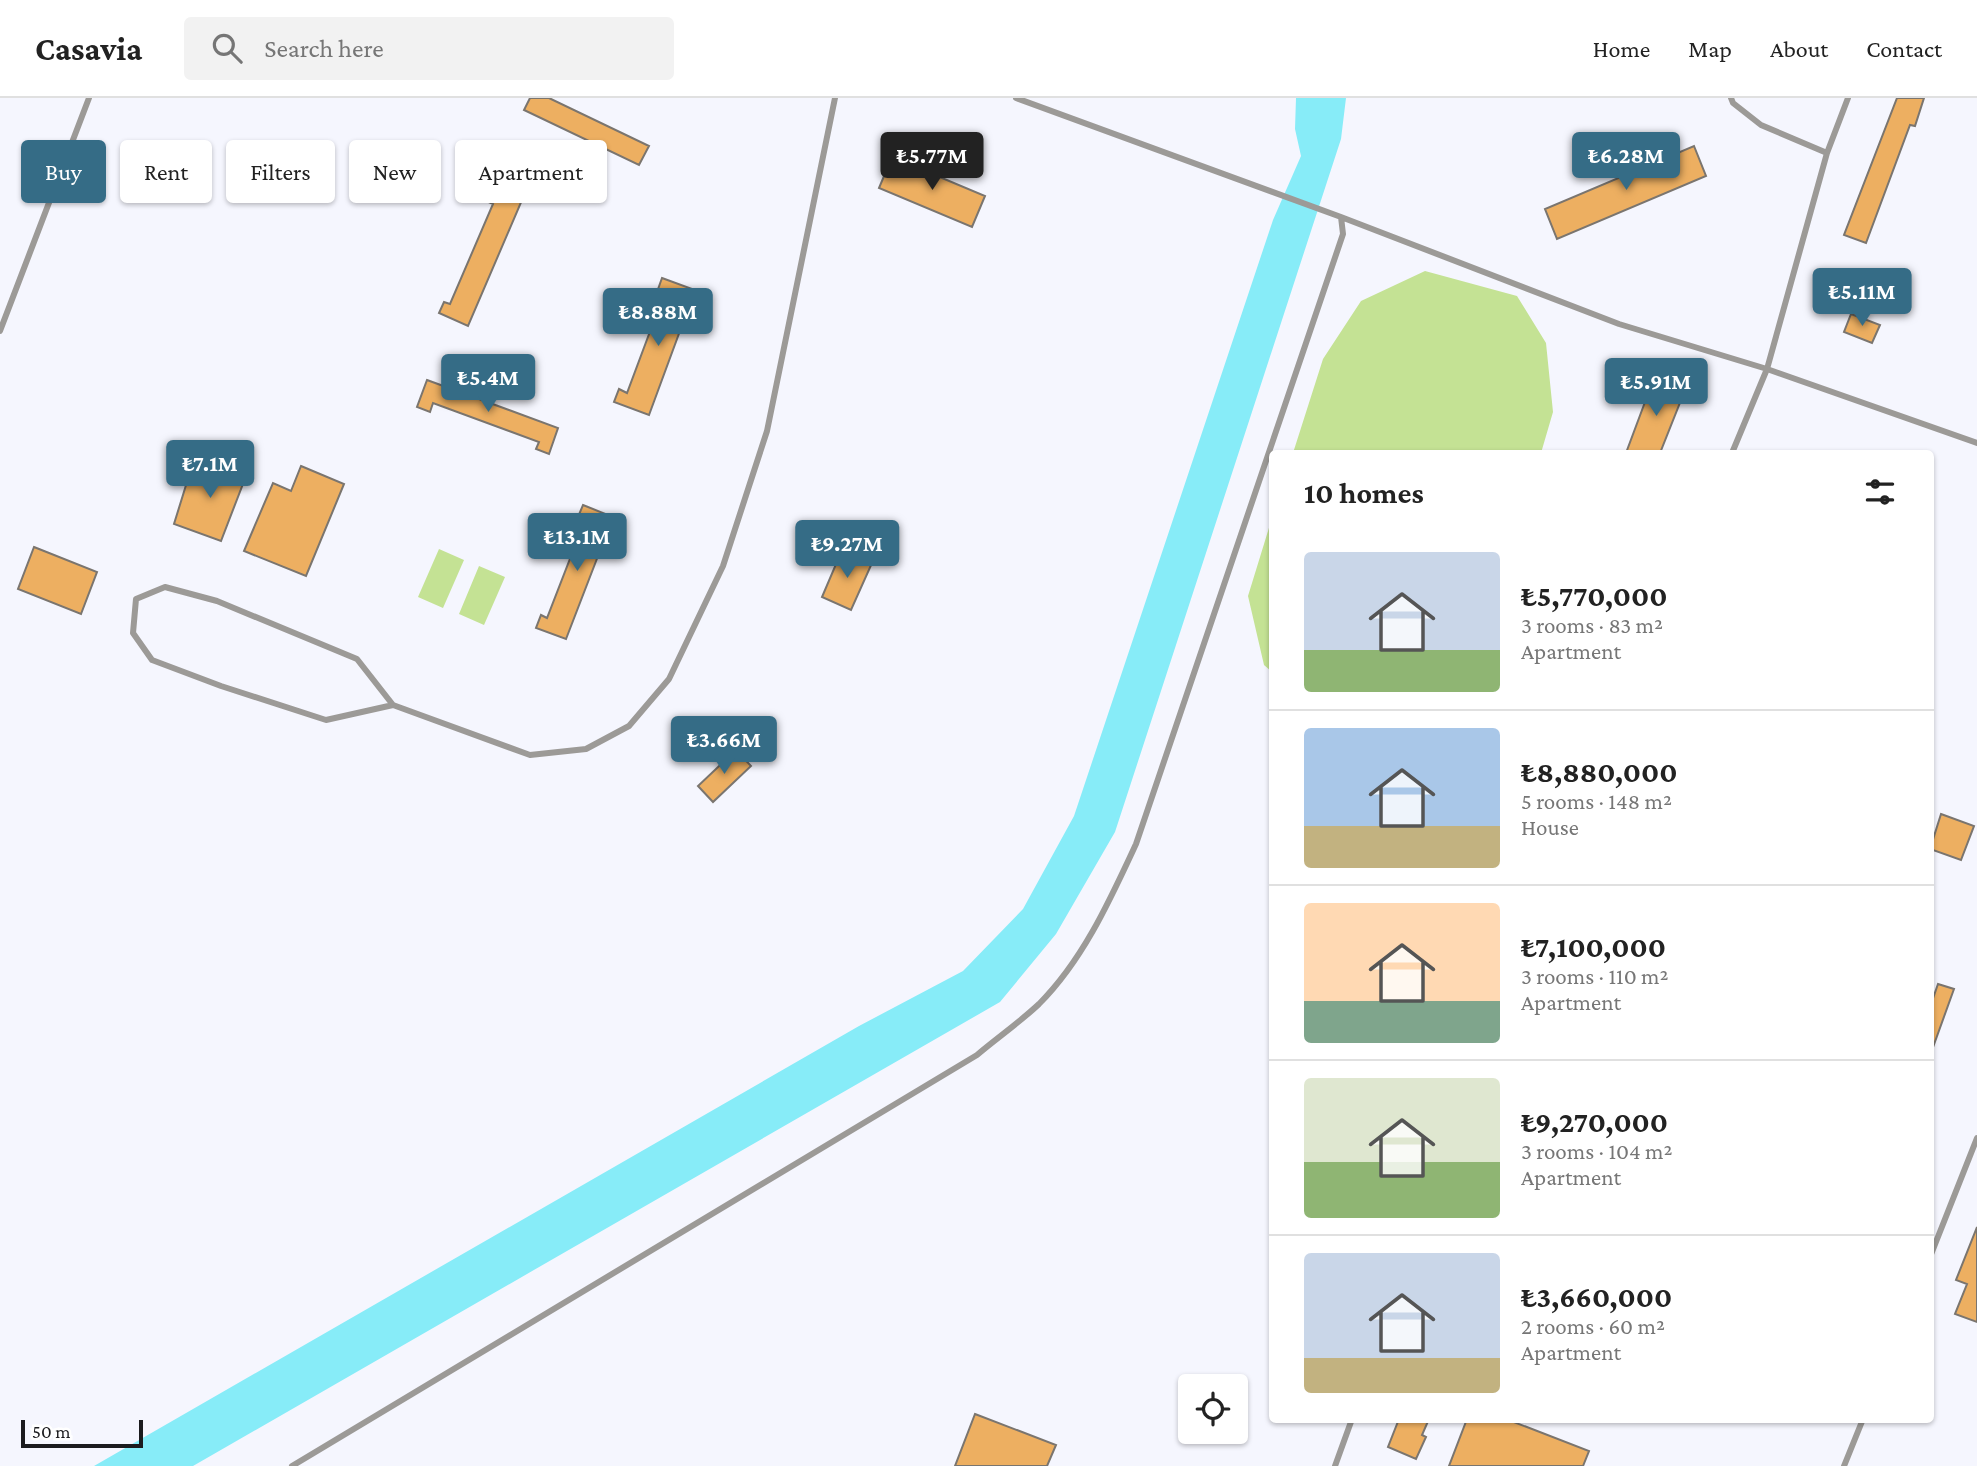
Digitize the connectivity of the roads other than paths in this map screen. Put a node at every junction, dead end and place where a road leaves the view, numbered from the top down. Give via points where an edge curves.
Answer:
1 (89, 98) edge
2 (835, 98) edge
3 (1016, 98) edge
4 (1731, 98) edge
5 (1848, 98) edge
6 (1827, 153) junction
7 (1341, 217) junction
8 (0, 331) edge
9 (1767, 369) junction
10 (1977, 443) edge
11 (1270, 450) edge
12 (1733, 450) edge
13 (1269, 452) edge
14 (393, 705) junction
15 (1977, 1138) edge
16 (1934, 1247) edge
17 (1351, 1423) edge
18 (1861, 1423) edge
19 (292, 1466) edge
20 (1335, 1466) edge
21 (1844, 1466) edge

1 - 8 lane
2 - 14 lane via 767,431 723,566 669,679 629,726 586,749 530,755
3 - 7 lane
4 - 6 lane via 1761,125
5 - 6 lane
6 - 9 lane
7 - 9 lane via 1619,324
7 - 11 lane via 1343,234
9 - 10 lane
9 - 12 lane
13 - 19 lane via 1136,844 1079,954 1040,1003 977,1055
14 - 14 lane via 357,659 217,601 165,587 136,599 133,633 152,660 326,720
15 - 16 lane
17 - 20 lane
18 - 21 lane

